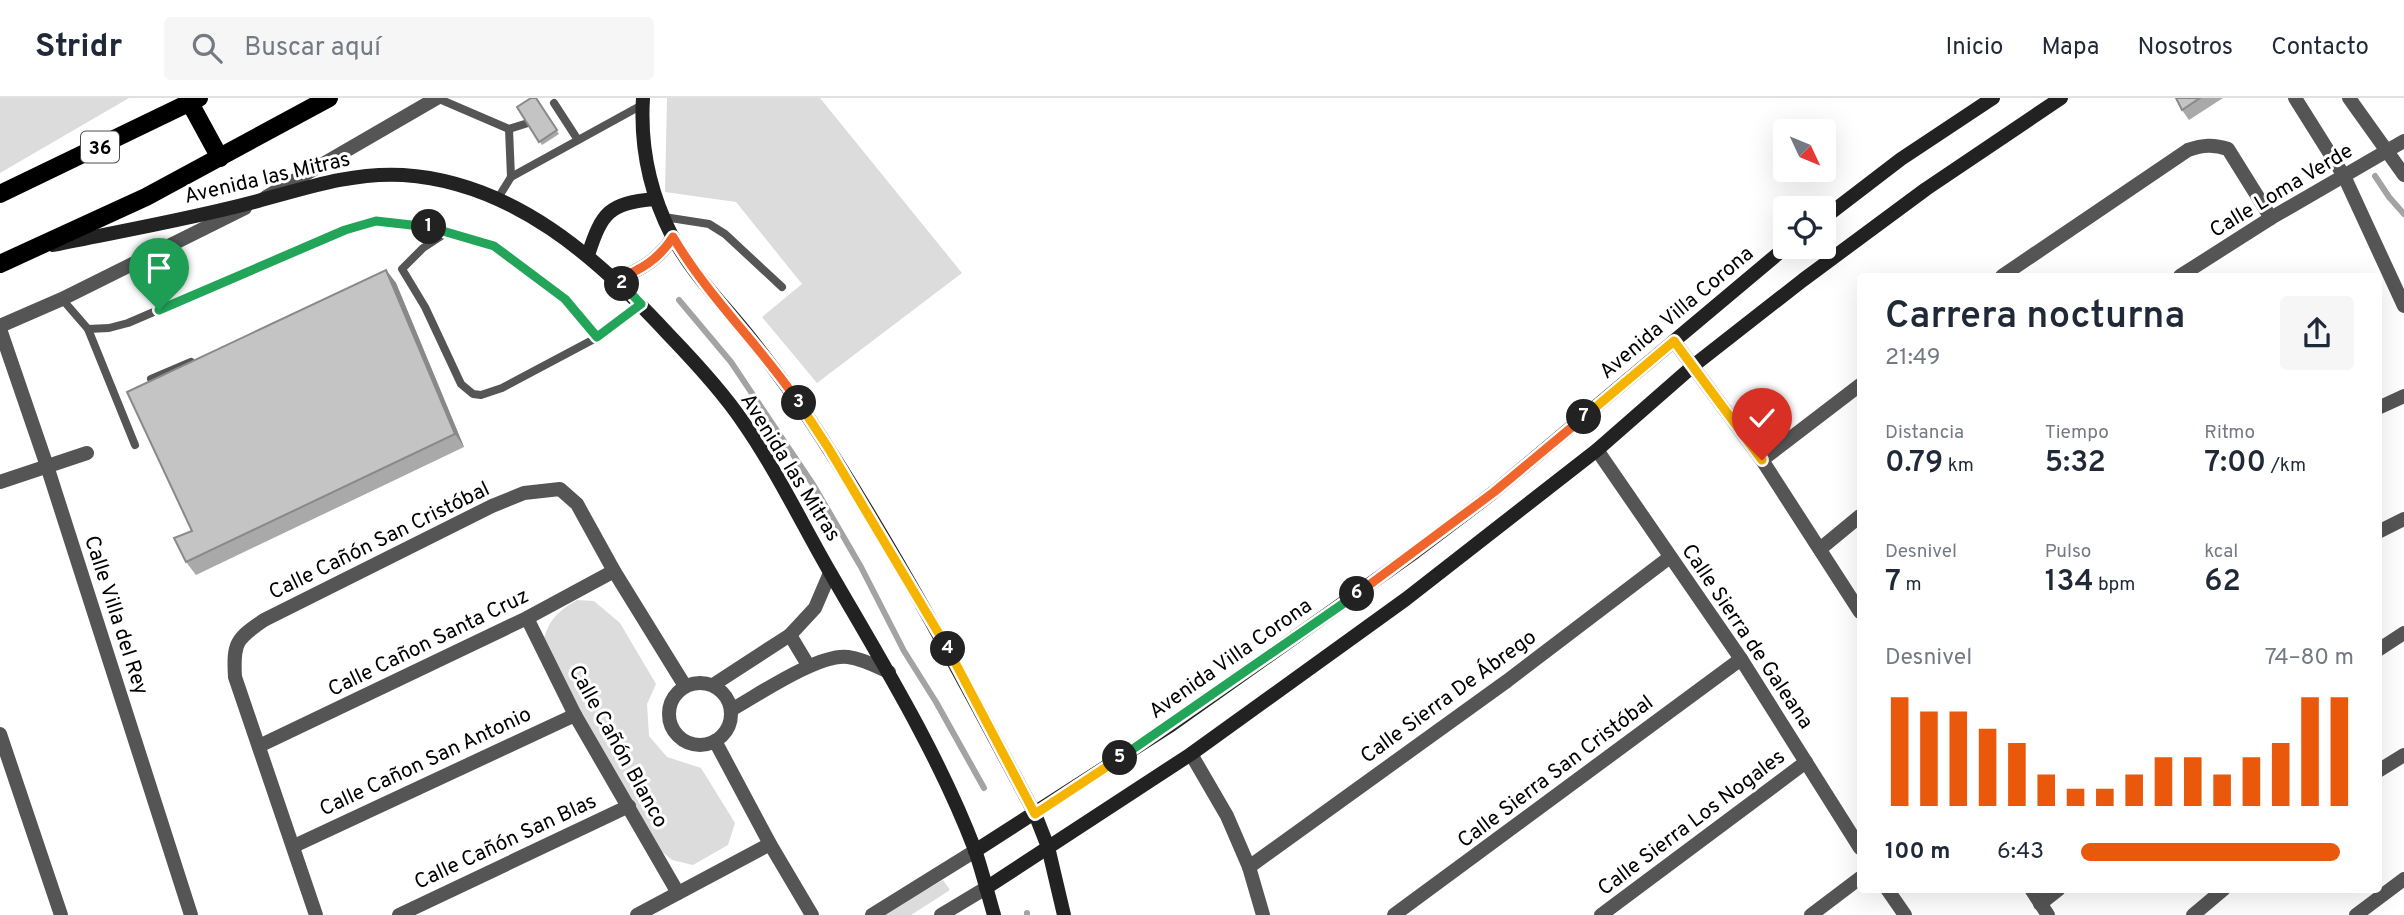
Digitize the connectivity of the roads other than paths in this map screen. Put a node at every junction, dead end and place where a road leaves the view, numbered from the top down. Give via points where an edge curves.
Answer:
1 (329, 98) edge
2 (437, 98) edge
3 (1993, 98) edge
4 (2061, 98) edge
5 (2295, 98) edge
6 (2349, 98) edge
7 (195, 100) edge
8 (552, 100) edge
9 (643, 101) edge
10 (545, 111) edge
11 (528, 123) edge
12 (509, 129) junction
13 (579, 140) junction
14 (2404, 141) edge
15 (2388, 149) junction
16 (220, 158) junction
17 (2404, 175) edge
18 (2344, 176) junction
19 (511, 177) junction
20 (0, 194) edge
21 (498, 198) junction
22 (655, 200) junction
23 (257, 201) junction
24 (1836, 209) edge
25 (664, 217) junction
26 (2271, 218) junction
27 (446, 233) junction
28 (673, 237) junction
29 (38, 249) junction
30 (588, 255) junction
31 (1773, 258) edge
32 (0, 264) edge
33 (402, 269) junction
34 (2005, 273) edge
35 (2185, 273) edge
36 (389, 275) edge
37 (617, 279) junction
38 (2392, 279) junction
39 (2382, 285) edge
40 (782, 287) dead end
41 (62, 299) junction
42 (641, 304) junction
43 (2404, 306) edge
44 (0, 327) edge
45 (88, 329) junction
46 (597, 337) junction
47 (1674, 341) junction
48 (201, 357) edge
49 (1693, 366) junction
50 (151, 379) edge
51 (1857, 386) edge
52 (2404, 396) edge
53 (2382, 406) edge
54 (135, 446) dead end
55 (1597, 450) junction
56 (87, 453) dead end
57 (1762, 460) junction
58 (47, 466) junction
59 (0, 482) edge
60 (1857, 518) edge
61 (2404, 519) edge
62 (2382, 530) edge
63 (1820, 549) junction
64 (1671, 557) junction
65 (614, 571) junction
66 (830, 573) junction
67 (1857, 607) edge
68 (527, 618) junction
69 (2404, 634) edge
70 (790, 635) junction
71 (2382, 648) edge
72 (1741, 659) junction
73 (808, 665) junction
74 (889, 672) junction
75 (713, 685) junction
76 (685, 687) junction
77 (731, 710) junction
78 (575, 715) junction
79 (0, 734) edge
80 (715, 741) junction
81 (259, 746) junction
82 (1191, 754) junction
83 (2404, 755) edge
84 (1806, 762) junction
85 (2382, 769) edge
86 (629, 806) junction
87 (1035, 814) junction
88 (1857, 843) edge
89 (770, 844) junction
90 (293, 846) junction
91 (1048, 847) junction
92 (975, 850) junction
93 (1250, 867) junction
94 (2404, 879) edge
95 (1857, 880) edge
96 (986, 888) junction
97 (678, 893) junction
98 (1890, 893) edge
99 (2033, 893) edge
100 (2056, 893) edge
101 (2219, 893) edge
102 (2044, 910) edge
103 (61, 915) edge
104 (191, 915) edge
105 (316, 915) edge
106 (399, 915) edge
107 (637, 915) edge
108 (812, 915) edge
109 (872, 915) edge
110 (941, 915) edge
111 (994, 915) edge
112 (1064, 915) edge
113 (1263, 915) edge
114 (1394, 915) edge
115 (1601, 915) edge
116 (1811, 915) edge
117 (1905, 915) edge
118 (2193, 915) edge
119 (2356, 915) edge

1 - 16 main road
2 - 12 lane
2 - 23 street
3 - 24 street via 1900,159
4 - 49 street via 1926,189
5 - 18 street
6 - 15 street
7 - 16 main road
7 - 20 main road, 36
8 - 10 lane
8 - 13 lane
9 - 13 lane
9 - 22 street, Avenida las Mitras via 646,160
11 - 12 lane
12 - 19 lane
13 - 19 lane
14 - 15 street, Calle Loma Verde
15 - 17 street
15 - 18 street, Calle Loma Verde
16 - 29 main road
18 - 26 street, Calle Loma Verde
18 - 38 street
19 - 21 lane
21 - 23 street, Avenida las Mitras via 403,175 351,177
21 - 30 street, Avenida las Mitras
22 - 25 street, Avenida las Mitras
22 - 30 street via 630,202 606,214
23 - 29 street, Avenida las Mitras
23 - 41 street
25 - 28 street, Avenida las Mitras
25 - 40 lane via 709,224
26 - 34 street via 2228,149 2203,145 2188,150
26 - 35 street, Calle Loma Verde
27 - 33 lane
27 - 45 lane via 424,225 376,221 128,323
27 - 46 lane via 494,246 565,299
28 - 37 street via 652,262
28 - 87 street, Avenida las Mitras via 708,290 785,382 829,449 936,626
29 - 32 main road
30 - 37 street, Avenida las Mitras
31 - 47 street, Avenida Villa Corona
33 - 36 lane
33 - 46 lane via 461,384 472,394 502,388
37 - 42 street, Avenida las Mitras
38 - 39 street
38 - 43 street
41 - 44 street
41 - 45 lane
42 - 46 lane
42 - 66 street, Avenida las Mitras via 743,421
44 - 58 street, Calle Villa del Rey
45 - 54 lane
47 - 49 street
47 - 87 street, Avenida Villa Corona via 1415,552 1171,725
48 - 50 lane
49 - 55 street
49 - 57 street
51 - 57 street
52 - 53 street
55 - 64 street, Calle Sierra de Galeana
55 - 82 street via 1406,599
56 - 58 street
57 - 63 street
58 - 59 street
58 - 104 street, Calle Villa del Rey
60 - 63 street
61 - 62 street
63 - 67 street
64 - 72 street, Calle Sierra de Galeana
64 - 93 street, Calle Sierra De Ábrego
65 - 68 street, Calle Cañon Santa Cruz
65 - 76 street
65 - 81 street, Calle Cañón San Cristóbal via 577,505 560,489 524,493 492,506 264,620 239,639 234,652 236,677
66 - 70 street via 814,608
66 - 74 street, Avenida las Mitras
68 - 78 street, Calle Cañón Blanco
68 - 81 street, Calle Cañon Santa Cruz
69 - 71 street
70 - 73 street
70 - 75 street
72 - 84 street, Calle Sierra de Galeana
72 - 114 street, Calle Sierra San Cristóbal
73 - 74 street via 846,656
73 - 77 street
74 - 92 street, Avenida las Mitras
75 - 76 street
75 - 77 street via 722,691
76 - 80 street via 672,701 673,729 687,742
77 - 80 street via 728,728
78 - 86 street, Calle Cañón Blanco
78 - 90 street, Calle Cañon San Antonio
79 - 103 street
80 - 89 street
81 - 90 street
82 - 91 street
82 - 93 street
83 - 85 street
84 - 88 street, Calle Sierra de Galeana
84 - 115 street, Calle Sierra Los Nogales
86 - 97 street, Calle Cañón Blanco
86 - 106 street, Calle Cañón San Blas
87 - 91 street, Avenida las Mitras
87 - 92 street, Avenida Villa Corona
89 - 97 street
89 - 108 street
90 - 105 street
91 - 96 street
91 - 112 street, Avenida las Mitras
92 - 96 street, Avenida las Mitras
92 - 109 street, Avenida Villa Corona
93 - 113 street
94 - 119 street
95 - 116 street
96 - 110 street
96 - 111 street, Avenida las Mitras
97 - 107 street
98 - 117 street
99 - 102 street
100 - 102 street
101 - 118 street

